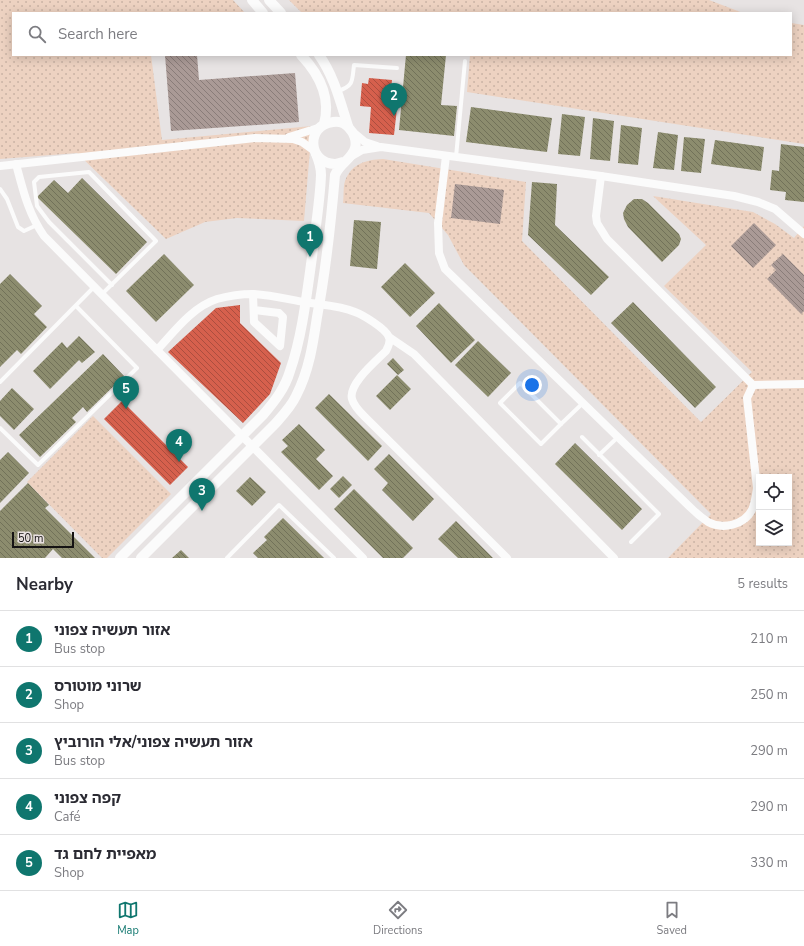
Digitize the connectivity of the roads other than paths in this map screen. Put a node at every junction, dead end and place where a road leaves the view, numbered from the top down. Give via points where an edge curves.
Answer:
1 (252, 0) edge
2 (270, 0) edge
3 (262, 12) edge
4 (280, 12) edge
5 (303, 56) edge
6 (320, 56) edge
7 (465, 61) dead end
8 (397, 68) dead end
9 (337, 91) junction
10 (321, 126) junction
11 (350, 128) junction
12 (284, 138) junction
13 (381, 147) junction
14 (316, 153) junction
15 (446, 156) junction
16 (456, 157) junction
17 (347, 160) junction
18 (16, 164) junction
19 (0, 166) edge
20 (601, 176) junction
21 (0, 189) edge
22 (37, 226) junction
23 (804, 234) edge
24 (112, 285) junction
25 (94, 287) junction
26 (102, 294) junction
27 (253, 294) junction
28 (305, 302) junction
29 (320, 304) junction
30 (76, 306) junction
31 (254, 310) junction
32 (389, 337) junction
33 (157, 350) junction
34 (0, 382) edge
35 (804, 384) edge
36 (753, 385) junction
37 (583, 403) junction
38 (561, 424) junction
39 (0, 428) edge
40 (242, 436) junction
41 (582, 437) dead end
42 (618, 437) junction
43 (252, 446) junction
44 (599, 455) junction
45 (632, 542) dead end
46 (120, 558) edge
47 (141, 558) edge
48 (227, 558) edge
49 (334, 558) edge
50 (363, 558) edge
51 (507, 558) edge
52 (614, 558) edge

1 - 3 street
2 - 4 street
5 - 10 street via 314,71 325,96 326,116
6 - 9 street via 326,64
7 - 16 lane
8 - 9 lane via 354,65 352,83 347,88
9 - 11 street
10 - 11 street via 337,121
10 - 12 street
10 - 14 street via 313,139
11 - 13 street via 364,142
11 - 17 street via 356,146
12 - 14 street via 302,142
12 - 18 street via 228,140
13 - 15 street
13 - 17 street via 362,150
14 - 17 street via 324,161 334,164
14 - 28 street via 321,175
15 - 16 street
15 - 37 street via 438,223 439,253 445,269
16 - 20 street
17 - 29 street via 338,168 335,175
18 - 19 street
18 - 22 street via 29,211
20 - 23 street via 758,202 775,209
20 - 36 street via 596,216 601,231 612,245
21 - 22 lane via 20,229 24,231
22 - 25 street
24 - 24 lane via 156,241 89,172 39,177 34,182 37,206 49,222
24 - 26 lane
25 - 26 street
25 - 30 lane
26 - 33 street
27 - 28 street
27 - 31 street
27 - 33 street via 232,296 203,305
28 - 29 street
28 - 40 street via 296,353 283,390 275,402
29 - 32 street via 354,311 381,328
29 - 43 street via 310,356 296,397
30 - 34 lane
30 - 39 lane via 137,368 38,465
31 - 31 street via 254,322 280,346 283,317 279,313
32 - 51 street via 389,347 358,380 352,392 352,399 362,414
32 - 52 street via 414,354
33 - 40 street
35 - 36 street
36 - 42 street via 747,398 757,488 752,510 737,524 725,527 708,522
37 - 38 lane
37 - 42 street
38 - 38 lane via 541,444 500,403 520,383
40 - 43 street
40 - 46 street
41 - 44 lane
42 - 44 lane
43 - 47 street
43 - 50 street
44 - 45 lane via 659,514
48 - 49 lane via 279,505

